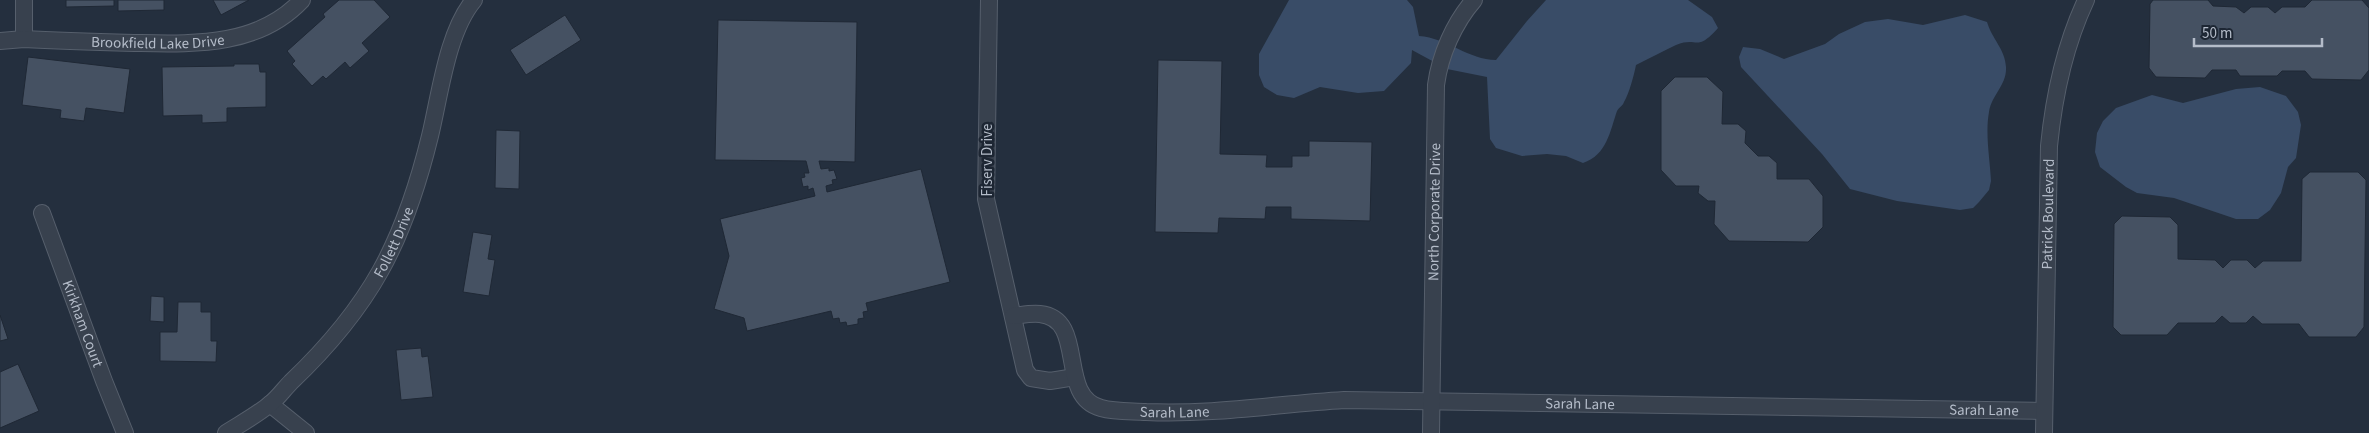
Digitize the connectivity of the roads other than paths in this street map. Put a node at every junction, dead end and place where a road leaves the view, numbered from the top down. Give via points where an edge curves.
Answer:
1 (24, 0) edge
2 (302, 0) edge
3 (474, 0) edge
4 (989, 0) edge
5 (1474, 0) edge
6 (2086, 0) edge
7 (24, 39) junction
8 (0, 41) edge
9 (42, 213) dead end
10 (1013, 316) junction
11 (1075, 377) junction
12 (1432, 402) junction
13 (270, 404) junction
14 (2044, 411) junction
15 (125, 433) edge
16 (226, 433) edge
17 (306, 433) edge
18 (1431, 433) edge
19 (2044, 433) edge

1 - 7 street
2 - 7 street, Brookfield Lake Drive via 277,21 255,32 219,42 171,44
3 - 13 street, Follett Drive via 452,46 414,198 394,248 360,306 320,355
4 - 10 street, Fiserv Drive via 986,199
5 - 12 street, North Corporate Drive via 1450,38 1438,72
6 - 14 street, Patrick Boulevard via 2068,42 2052,107
7 - 8 street, Brookfield Lake Drive
9 - 15 street, Kirkham Court
10 - 11 street via 1040,314 1054,319 1063,328
10 - 11 street, Fiserv Drive via 1025,370 1031,378 1050,381
11 - 12 street, Sarah Lane via 1083,396 1090,403 1116,411 1221,411 1344,400
12 - 14 street, Sarah Lane
12 - 18 street, North Corporate Drive
13 - 16 street, Follett Drive
13 - 17 street
14 - 19 street, Patrick Boulevard

